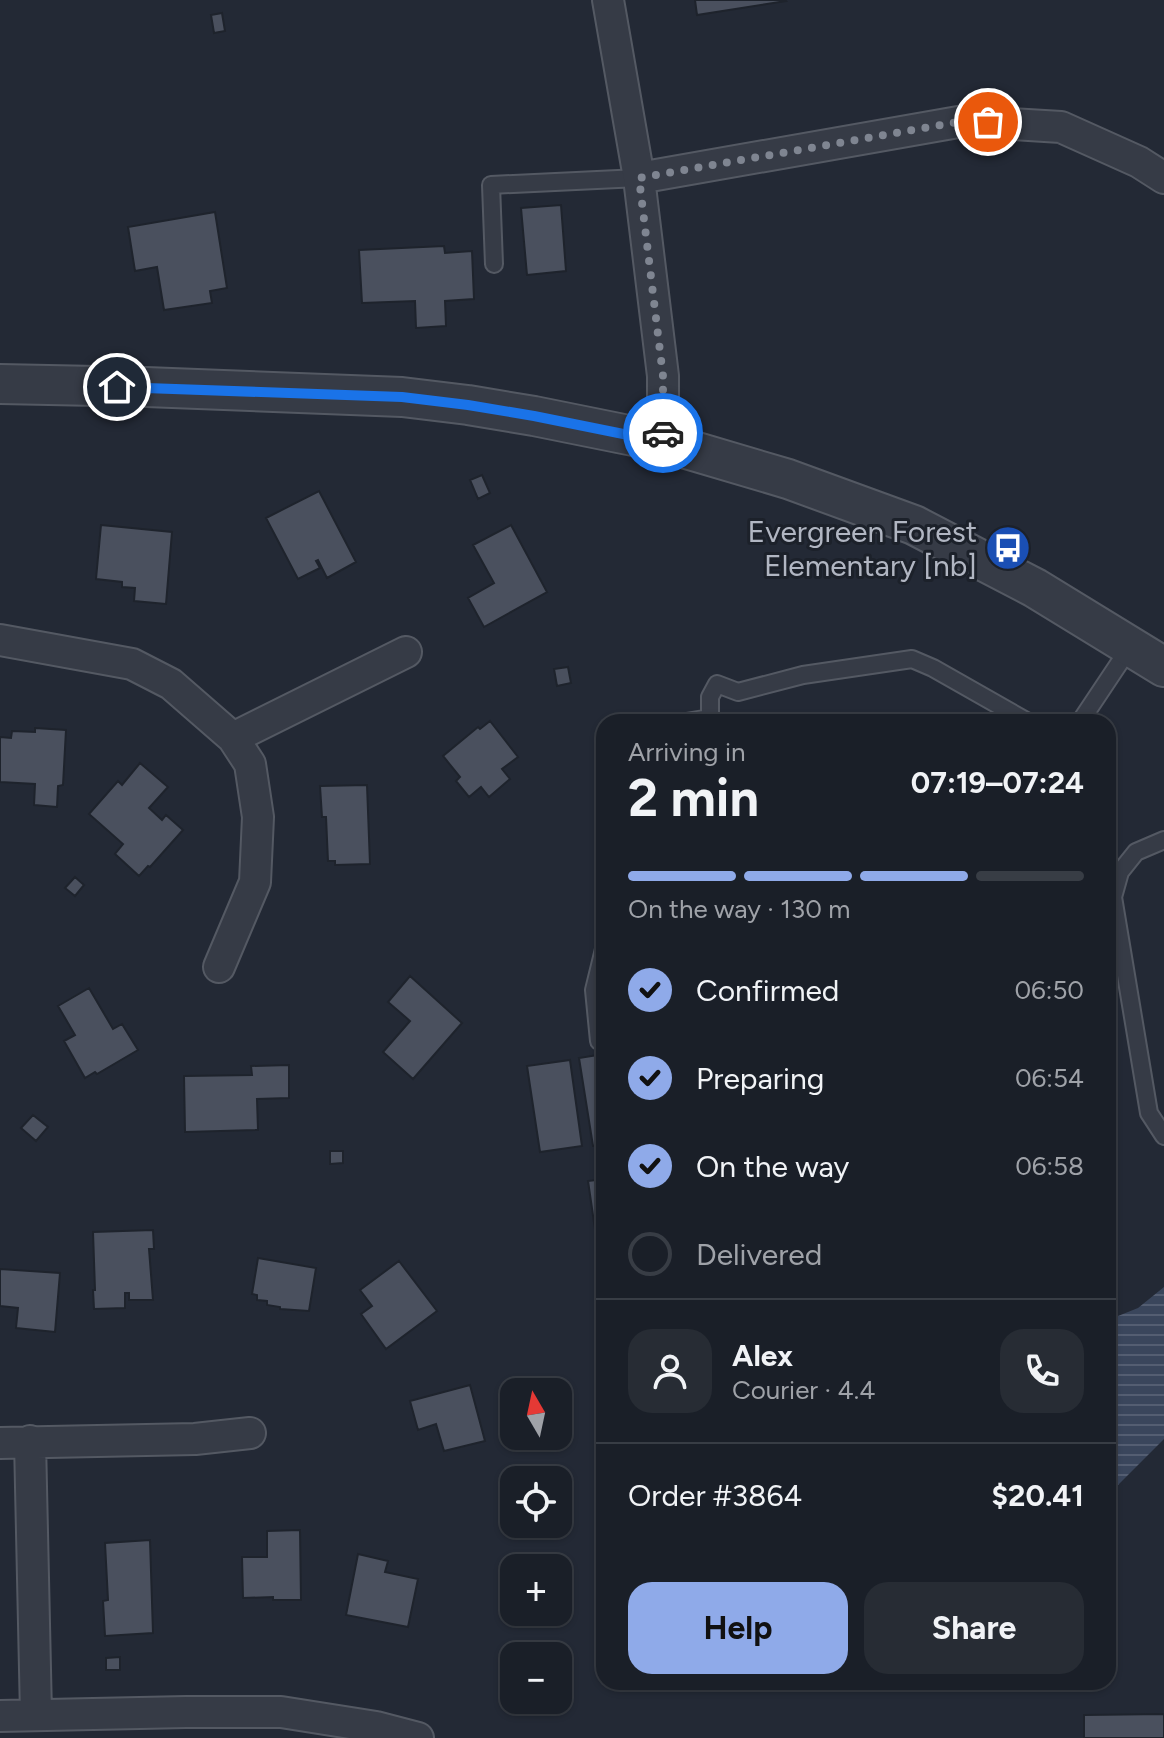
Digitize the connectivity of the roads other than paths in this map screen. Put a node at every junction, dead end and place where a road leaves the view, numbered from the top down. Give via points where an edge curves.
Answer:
1 (608, 0) edge
2 (639, 178) junction
3 (1164, 178) edge
4 (494, 264) dead end
5 (0, 384) edge
6 (663, 442) junction
7 (0, 640) edge
8 (1131, 646) junction
9 (406, 652) dead end
10 (1164, 667) edge
11 (710, 714) edge
12 (1014, 714) edge
13 (1085, 714) edge
14 (233, 738) junction
15 (1164, 840) edge
16 (1116, 886) edge
17 (1116, 915) edge
18 (219, 967) dead end
19 (596, 982) edge
20 (596, 1010) edge
21 (1164, 1136) edge
22 (250, 1433) dead end
23 (15, 1442) edge
24 (36, 1715) junction
25 (0, 1716) edge
26 (418, 1738) edge

1 - 2 street
2 - 3 street via 964,121 1061,127
2 - 4 lane via 491,185
2 - 6 street via 663,376
5 - 6 street via 402,397
6 - 8 street via 788,479 914,525
7 - 14 street via 132,664 171,684
8 - 10 street
8 - 13 lane
9 - 14 street
11 - 12 lane via 717,684 738,692 803,675 912,659
14 - 18 street via 250,764 258,817 255,882
15 - 16 lane via 1136,852
17 - 21 lane via 1149,1113
19 - 20 lane
22 - 23 street
23 - 24 street
24 - 25 street
24 - 26 street via 281,1712

